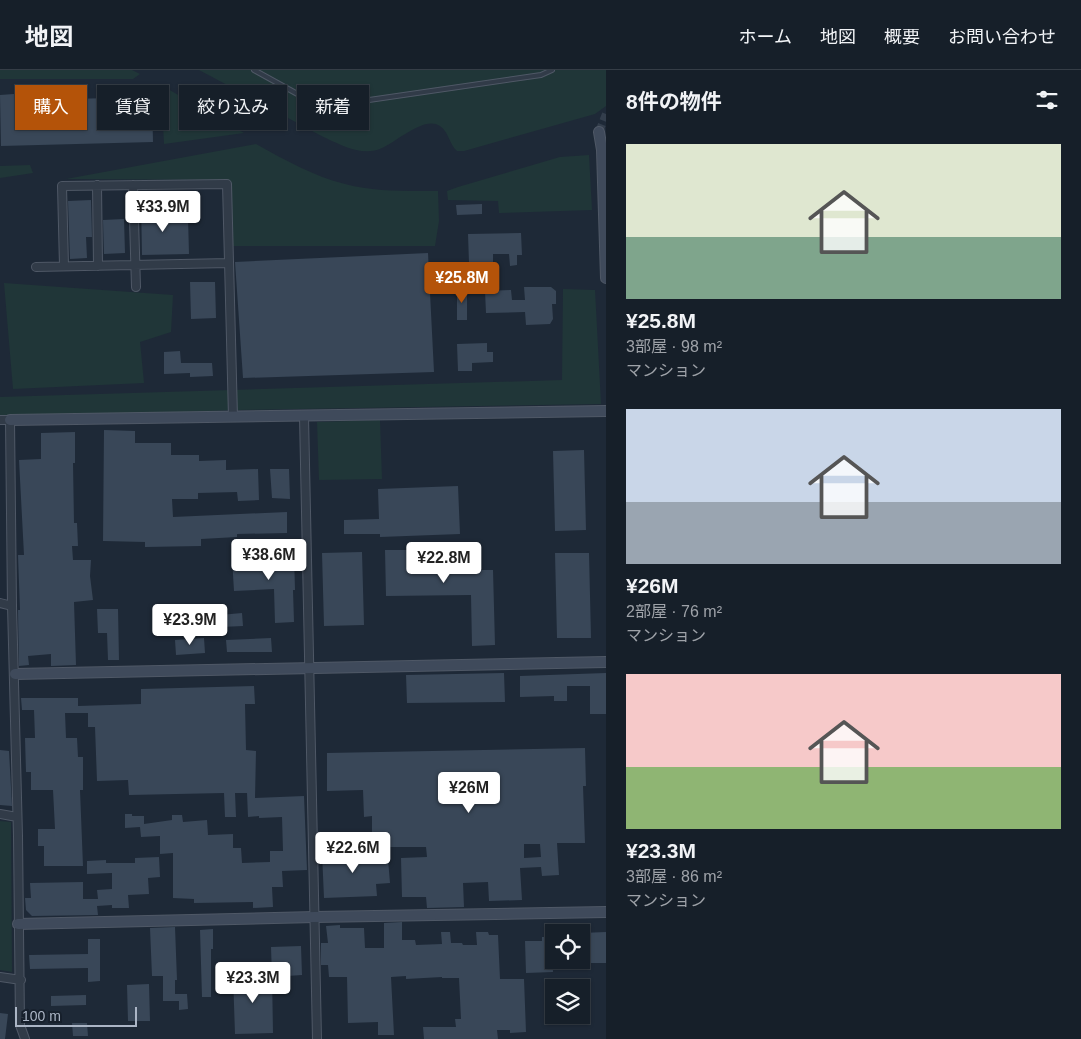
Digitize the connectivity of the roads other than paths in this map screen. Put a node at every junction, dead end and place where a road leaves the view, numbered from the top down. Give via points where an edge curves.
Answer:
1 (254, 70) edge
2 (552, 70) edge
3 (599, 132) tunnel mouth
4 (604, 183) edge
5 (97, 185) junction
6 (133, 185) junction
7 (229, 263) junction
8 (36, 266) dead end
9 (64, 266) junction
10 (98, 266) junction
11 (136, 266) junction
12 (606, 278) edge
13 (136, 287) dead end
14 (606, 411) edge
15 (304, 416) junction
16 (233, 417) junction
17 (5, 420) edge
18 (0, 603) edge
19 (12, 606) junction
20 (606, 662) edge
21 (310, 668) junction
22 (14, 674) junction
23 (0, 814) edge
24 (17, 816) junction
25 (606, 912) edge
26 (315, 917) junction
27 (18, 924) junction
28 (0, 977) edge
29 (21, 980) junction
30 (25, 1039) edge
31 (317, 1039) edge

1 - 2 lane via 321,107 540,75
3 - 4 street
4 - 12 street
5 - 6 street
5 - 9 street via 62,186
5 - 10 street
6 - 7 street via 226,184
6 - 11 street
7 - 11 street
7 - 16 street
8 - 9 street
9 - 10 street
10 - 11 street
11 - 13 street
14 - 15 street
15 - 16 street
15 - 21 street
16 - 17 street
17 - 19 street
18 - 19 street
19 - 22 street
20 - 21 street
21 - 22 street
21 - 26 street
22 - 24 street
23 - 24 street
24 - 27 street
25 - 26 street
26 - 27 street
26 - 31 street
27 - 29 street
28 - 29 street
29 - 30 street via 20,1025

